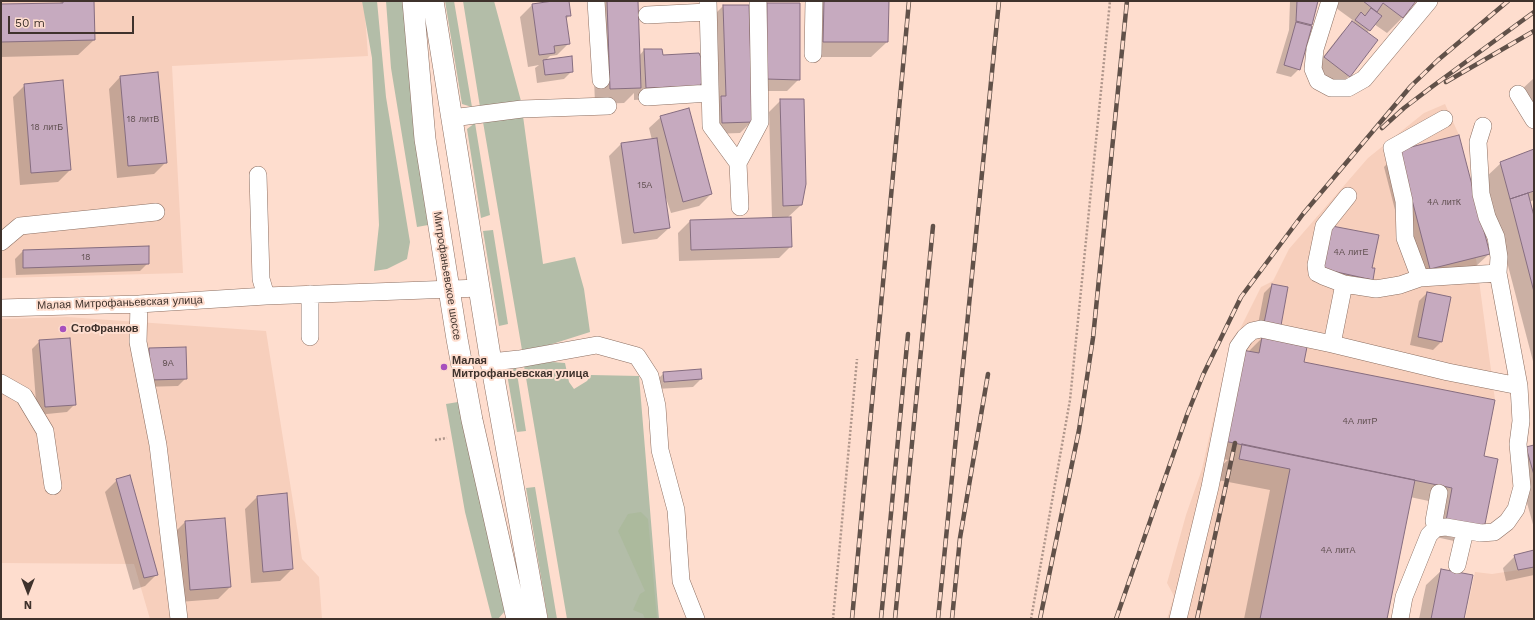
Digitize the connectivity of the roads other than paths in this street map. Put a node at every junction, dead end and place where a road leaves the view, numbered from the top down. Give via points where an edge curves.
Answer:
1 (413, 1) edge
2 (433, 1) edge
3 (596, 1) edge
4 (758, 1) edge
5 (814, 1) edge
6 (1330, 1) edge
7 (1430, 1) edge
8 (708, 7) edge
9 (647, 15) dead end
10 (813, 54) dead end
11 (601, 80) dead end
12 (710, 93) junction
13 (1518, 94) dead end
14 (647, 98) dead end
15 (608, 106) dead end
16 (452, 118) junction
17 (1444, 119) dead end
18 (1534, 120) edge
19 (1483, 126) dead end
20 (738, 163) junction
21 (258, 175) dead end
22 (1348, 196) dead end
23 (740, 207) dead end
24 (156, 212) dead end
25 (1, 242) edge
26 (1498, 273) junction
27 (1420, 278) junction
28 (1344, 284) junction
29 (480, 288) junction
30 (449, 289) junction
31 (310, 294) junction
32 (266, 296) junction
33 (139, 304) junction
34 (1, 308) edge
35 (310, 336) dead end
36 (1332, 344) junction
37 (491, 362) junction
38 (1, 383) edge
39 (1518, 386) junction
40 (1528, 422) edge
41 (53, 486) dead end
42 (1439, 492) dead end
43 (1436, 528) junction
44 (1465, 531) junction
45 (1458, 566) dead end
46 (179, 619) edge
47 (517, 619) edge
48 (537, 619) edge
49 (696, 619) edge
50 (1178, 619) edge
51 (1400, 619) edge

1 - 30 main road, Митрофаньевское шоссе via 425,139
2 - 16 main road
3 - 11 street
4 - 20 street via 760,122
5 - 10 street
6 - 7 street via 1315,49 1313,69 1318,81 1331,88 1348,88 1364,79
8 - 9 street
8 - 12 street
12 - 14 street
12 - 20 street via 711,126
13 - 18 street
15 - 16 street via 522,109
16 - 29 main road
17 - 27 street via 1392,148 1404,201 1405,238
19 - 26 street via 1478,142 1481,194 1496,237
20 - 23 street
21 - 32 street via 261,279
22 - 28 street via 1324,226 1316,265 1317,273
24 - 25 street via 20,226
26 - 27 street
26 - 39 street
27 - 28 street via 1376,289
28 - 36 street
29 - 30 street, Малая Митрофаньевская улица
29 - 37 main road
30 - 31 street, Малая Митрофаньевская улица
30 - 47 main road, Митрофаньевское шоссе via 472,420
31 - 32 street, Малая Митрофаньевская улица
31 - 35 street
32 - 33 street, Малая Митрофаньевская улица
33 - 34 street, Малая Митрофаньевская улица
33 - 46 street via 138,342 158,445
36 - 39 street
36 - 50 street via 1261,330 1252,331 1238,347 1210,487
37 - 48 main road
37 - 49 street via 597,345 637,356 650,376 657,406 660,450 676,510 681,581
38 - 41 street via 24,396 45,431
39 - 40 street
40 - 44 street via 1518,444 1522,488 1516,509 1507,522 1494,532
42 - 43 street via 1434,517
43 - 44 street via 1446,527
43 - 51 street via 1429,535 1420,554 1404,597
44 - 45 street

